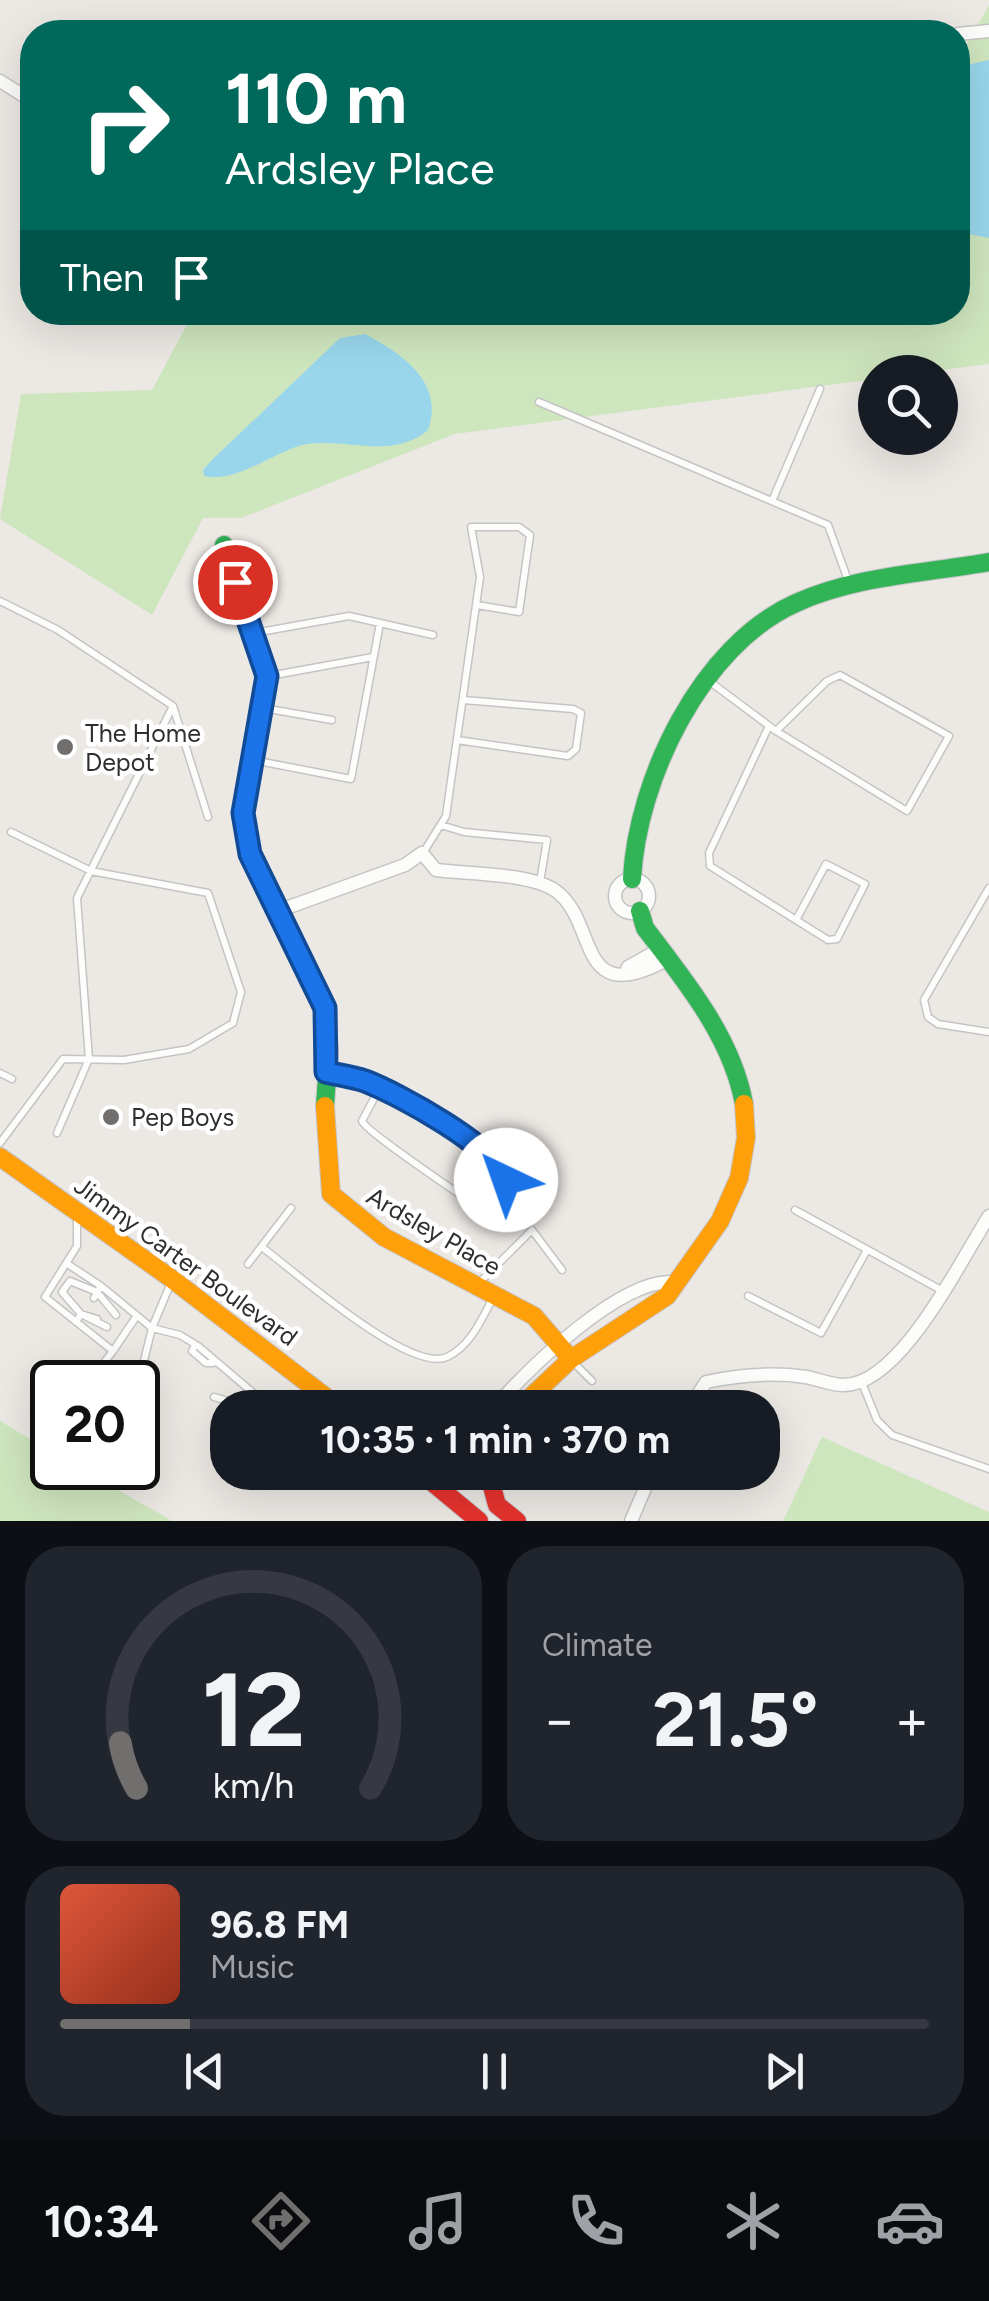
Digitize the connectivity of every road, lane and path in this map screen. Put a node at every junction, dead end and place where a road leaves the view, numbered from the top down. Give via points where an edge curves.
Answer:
1 (820, 388) dead end
2 (540, 402) dead end
3 (772, 501) junction
4 (224, 546) dead end
5 (989, 562) edge
6 (851, 589) junction
7 (0, 601) edge
8 (477, 605) junction
9 (380, 623) junction
10 (252, 633) junction
11 (433, 635) dead end
12 (374, 657) junction
13 (267, 676) junction
14 (708, 680) junction
15 (462, 700) junction
16 (173, 706) junction
17 (262, 708) junction
18 (332, 720) dead end
19 (772, 728) junction
20 (457, 740) junction
21 (253, 760) junction
22 (208, 817) dead end
23 (441, 826) junction
24 (11, 832) dead end
25 (422, 853) junction
26 (90, 871) junction
27 (632, 878) junction
28 (539, 882) junction
29 (989, 888) edge
30 (278, 910) junction
31 (640, 911) junction
32 (796, 920) junction
33 (664, 954) junction
34 (989, 1032) edge
35 (89, 1060) junction
36 (326, 1072) junction
37 (0, 1073) edge
38 (12, 1080) dead end
39 (379, 1088) junction
40 (57, 1132) dead end
41 (0, 1143) edge
42 (2, 1164) edge
43 (291, 1208) dead end
44 (76, 1210) junction
45 (795, 1210) dead end
46 (989, 1216) edge
47 (264, 1248) junction
48 (867, 1250) junction
49 (248, 1264) dead end
50 (68, 1265) junction
51 (562, 1270) dead end
52 (172, 1279) junction
53 (672, 1282) junction
54 (476, 1286) junction
55 (80, 1288) dead end
56 (941, 1290) junction
57 (97, 1292) junction
58 (495, 1295) junction
59 (748, 1296) dead end
60 (72, 1299) dead end
61 (106, 1308) dead end
62 (81, 1315) junction
63 (116, 1315) dead end
64 (136, 1317) junction
65 (97, 1319) dead end
66 (107, 1326) dead end
67 (152, 1328) junction
68 (557, 1343) junction
69 (113, 1351) junction
70 (106, 1360) edge
71 (144, 1360) edge
72 (570, 1360) junction
73 (592, 1381) dead end
74 (862, 1383) junction
75 (248, 1390) edge
76 (318, 1390) edge
77 (511, 1390) edge
78 (538, 1390) edge
79 (701, 1390) edge
80 (989, 1468) edge
81 (446, 1490) edge
82 (489, 1490) edge
83 (644, 1490) edge
84 (479, 1521) edge
85 (517, 1521) edge
86 (631, 1521) edge

1 - 3 lane
2 - 3 lane
3 - 6 lane via 832,528
4 - 10 street, Ardsley Place
5 - 6 street
6 - 14 street via 779,611
7 - 16 lane via 58,630
8 - 8 lane via 480,577 471,528 518,527 530,534 519,612
8 - 15 lane
9 - 10 lane via 349,616
9 - 11 lane
9 - 12 lane
10 - 13 street, Ardsley Place
12 - 13 lane
12 - 21 lane via 352,779
13 - 17 street, Ardsley Place
14 - 19 lane
14 - 27 street via 638,812
15 - 20 lane
15 - 20 lane via 581,714 576,748 568,756
16 - 22 lane
16 - 26 lane
17 - 18 lane
17 - 21 street, Ardsley Place
19 - 19 lane via 907,810 949,736 840,675
19 - 32 lane via 709,853 710,866
20 - 23 lane
21 - 30 street, Ardsley Place via 243,813 250,854
23 - 25 lane
23 - 28 lane via 546,840
24 - 26 lane
25 - 28 street via 436,870
25 - 30 street
26 - 35 lane via 78,898 77,934
26 - 35 lane via 208,894 241,992 233,1022 190,1049
27 - 31 street via 650,892
27 - 31 street via 617,886 614,900 622,911
28 - 33 street via 566,900 594,958 610,972 644,973
29 - 34 lane via 924,1000 928,1017 938,1024
30 - 36 street, Ardsley Place via 325,1008
31 - 33 street
32 - 32 lane via 828,940 837,938 865,884 826,864
33 - 53 street via 730,1049 744,1120 731,1198 708,1240
35 - 40 lane
35 - 41 lane via 63,1059
36 - 39 lane
36 - 54 street, Ardsley Place via 331,1194 384,1237
37 - 38 lane
39 - 39 lane via 455,1130 500,1165 506,1180 493,1205 480,1209 364,1128
42 - 44 street, Jimmy Carter Boulevard
43 - 47 lane
44 - 50 lane via 77,1246
44 - 52 street, Jimmy Carter Boulevard
45 - 48 lane
46 - 56 street
47 - 49 lane
47 - 58 lane via 384,1339 426,1357 448,1356 467,1342
48 - 56 lane
48 - 59 lane via 821,1333
50 - 57 lane
50 - 62 lane via 44,1297
51 - 54 lane via 532,1230
52 - 67 lane
52 - 76 street, Jimmy Carter Boulevard
53 - 68 street via 654,1282
53 - 72 street via 667,1296
54 - 58 street, Ardsley Place
55 - 57 lane
56 - 74 street via 910,1342 882,1373
57 - 61 lane
57 - 62 lane via 70,1281 62,1292
57 - 63 lane
57 - 64 lane
58 - 68 street, Ardsley Place via 534,1316
60 - 62 lane
62 - 65 lane
62 - 66 lane
62 - 69 lane
64 - 67 lane
64 - 69 lane
67 - 71 lane
67 - 75 lane via 180,1335 206,1363
68 - 72 street, Ardsley Place
68 - 77 street
69 - 70 lane
72 - 73 lane
72 - 78 street
74 - 79 street via 742,1374 706,1382
74 - 80 lane via 876,1420 892,1435
81 - 84 street
82 - 85 street
83 - 86 street

